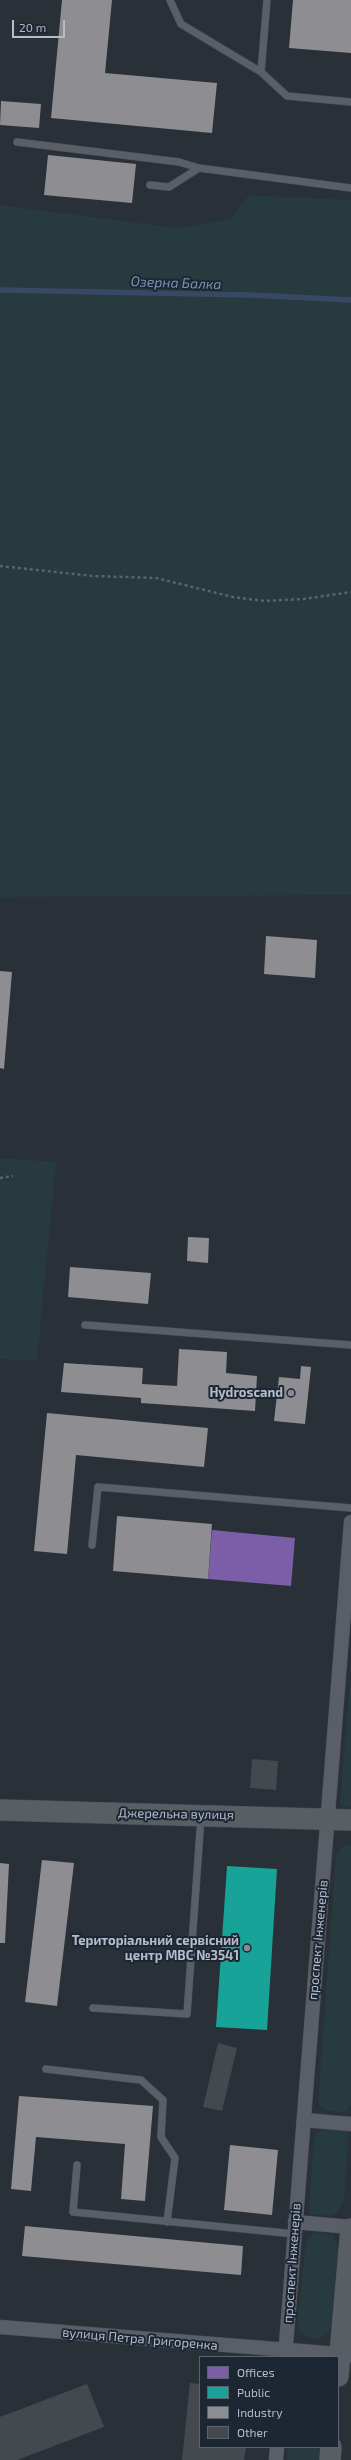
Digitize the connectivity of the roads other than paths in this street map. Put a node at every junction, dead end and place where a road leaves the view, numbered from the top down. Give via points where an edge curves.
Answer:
1 (170, 0) edge
2 (267, 0) edge
3 (261, 72) junction
4 (351, 102) edge
5 (17, 142) dead end
6 (199, 168) junction
7 (150, 185) dead end
8 (351, 188) edge
9 (85, 1325) dead end
10 (351, 1345) edge
11 (351, 1508) edge
12 (351, 1522) edge
13 (92, 1545) dead end
14 (0, 1810) edge
15 (201, 1815) junction
16 (328, 1819) junction
17 (351, 1820) edge
18 (93, 2008) dead end
19 (46, 2069) dead end
20 (304, 2120) junction
21 (351, 2124) edge
22 (78, 2165) dead end
23 (167, 2222) junction
24 (295, 2228) junction
25 (351, 2228) edge
26 (0, 2327) edge
27 (285, 2354) edge
28 (346, 2355) edge
29 (339, 2373) edge
30 (277, 2448) edge
31 (332, 2448) edge
32 (276, 2460) edge
33 (330, 2460) edge

1 - 3 lane via 182,24
2 - 3 lane
3 - 4 lane via 287,96
5 - 6 lane via 179,162
6 - 7 lane via 169,187
6 - 8 lane
9 - 10 lane
11 - 13 lane via 98,1487
12 - 16 street, проспект Інженерів
14 - 15 street, Джерельна вулиця
15 - 16 street, Джерельна вулиця
15 - 18 lane via 187,2014
16 - 17 street, Джерельна вулиця
16 - 20 street, проспект Інженерів
19 - 23 lane via 141,2080 163,2100 160,2137 175,2158
20 - 21 street
20 - 24 street, проспект Інженерів
22 - 23 lane via 73,2212
23 - 24 lane
24 - 25 street
24 - 27 street, проспект Інженерів
25 - 28 street
26 - 27 street, вулиця Петра Григоренка
27 - 28 street, вулиця Петра Григоренка
28 - 29 street
30 - 32 street
31 - 33 street

